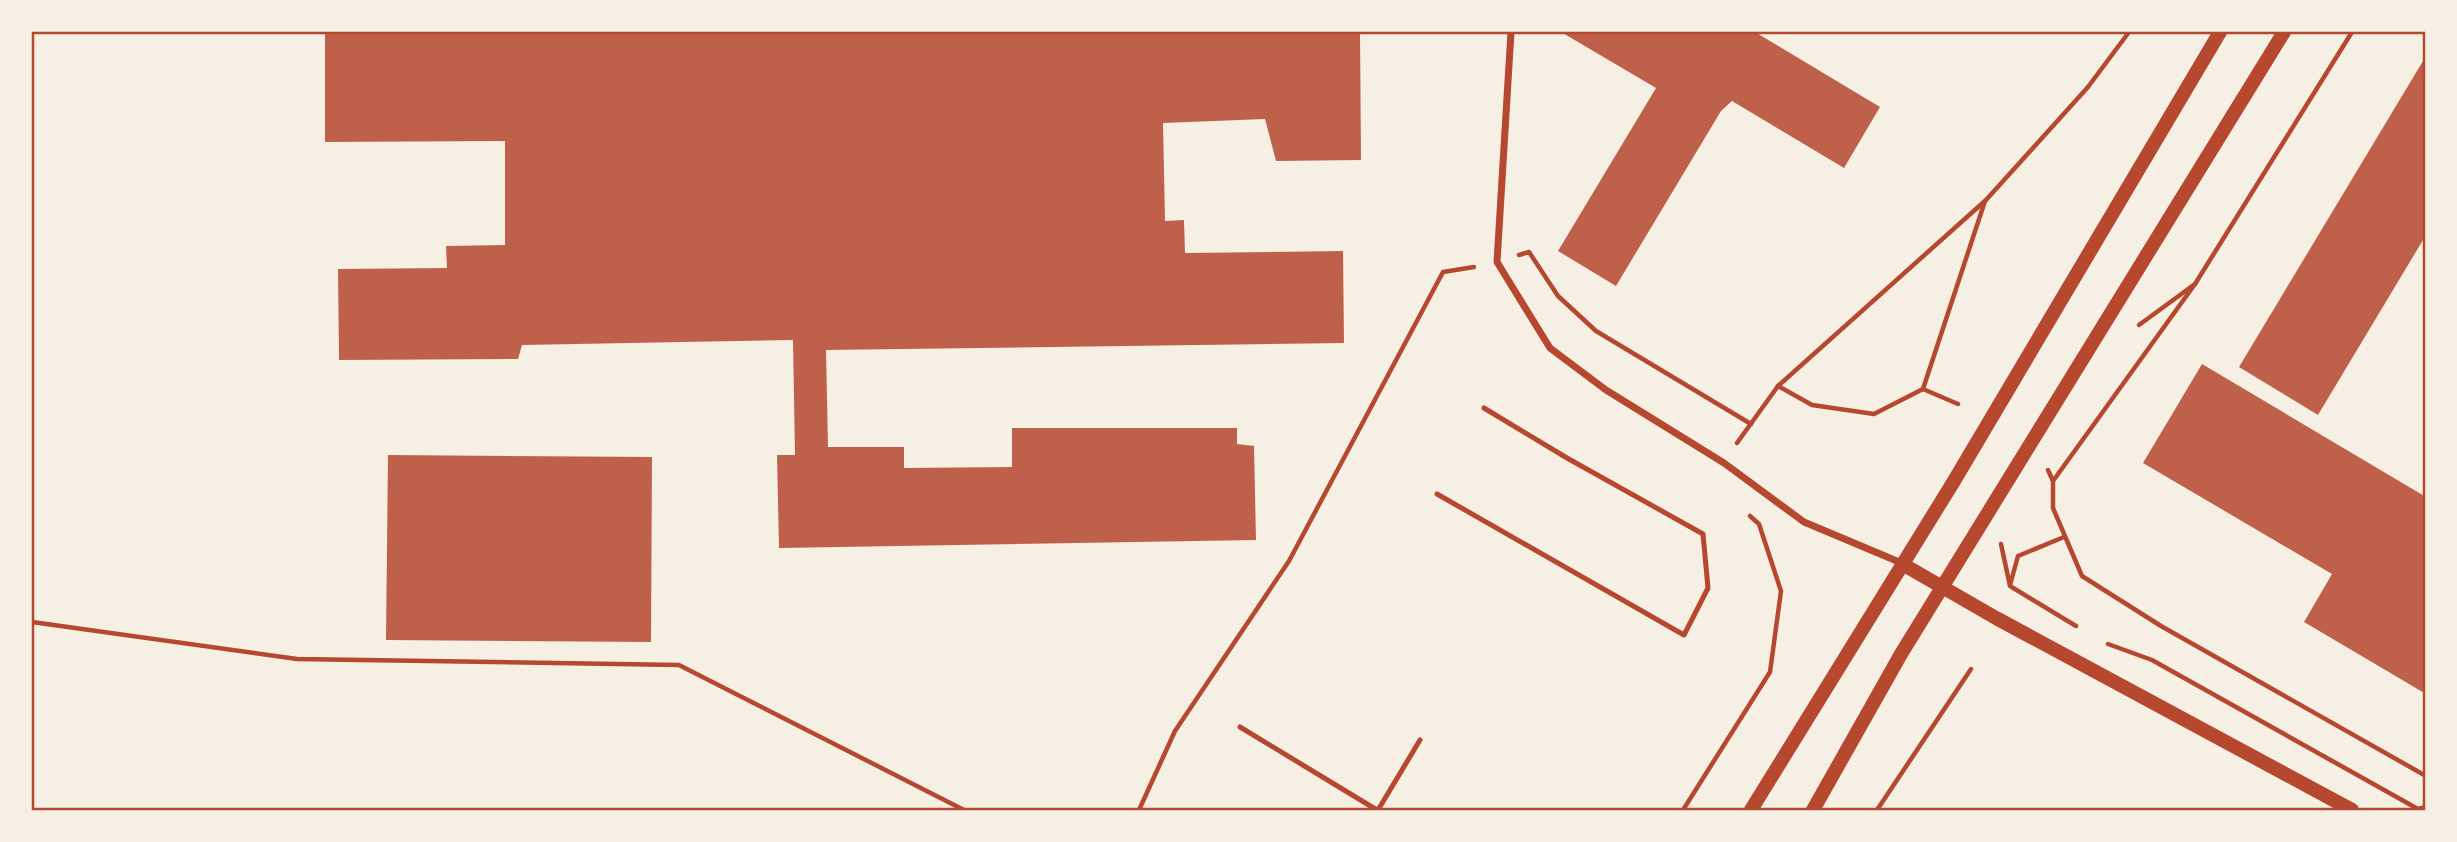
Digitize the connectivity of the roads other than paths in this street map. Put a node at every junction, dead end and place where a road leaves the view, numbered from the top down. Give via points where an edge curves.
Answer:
1 (1511, 32) edge
2 (2220, 32) edge
3 (2284, 32) edge
4 (1484, 408) dead end
5 (1437, 494) dead end
6 (1904, 565) junction
7 (1942, 587) junction
8 (1240, 727) dead end
9 (1420, 740) dead end
10 (1378, 810) edge
11 (1751, 810) edge
12 (1813, 810) edge
13 (2352, 810) edge

1 - 6 street via 1497,262 1550,348 1804,522
2 - 6 main road
3 - 7 main road
4 - 5 lane via 1703,534 1708,588 1684,635
6 - 7 main road
6 - 11 main road
7 - 12 main road
7 - 13 main road
8 - 10 lane
9 - 10 lane

